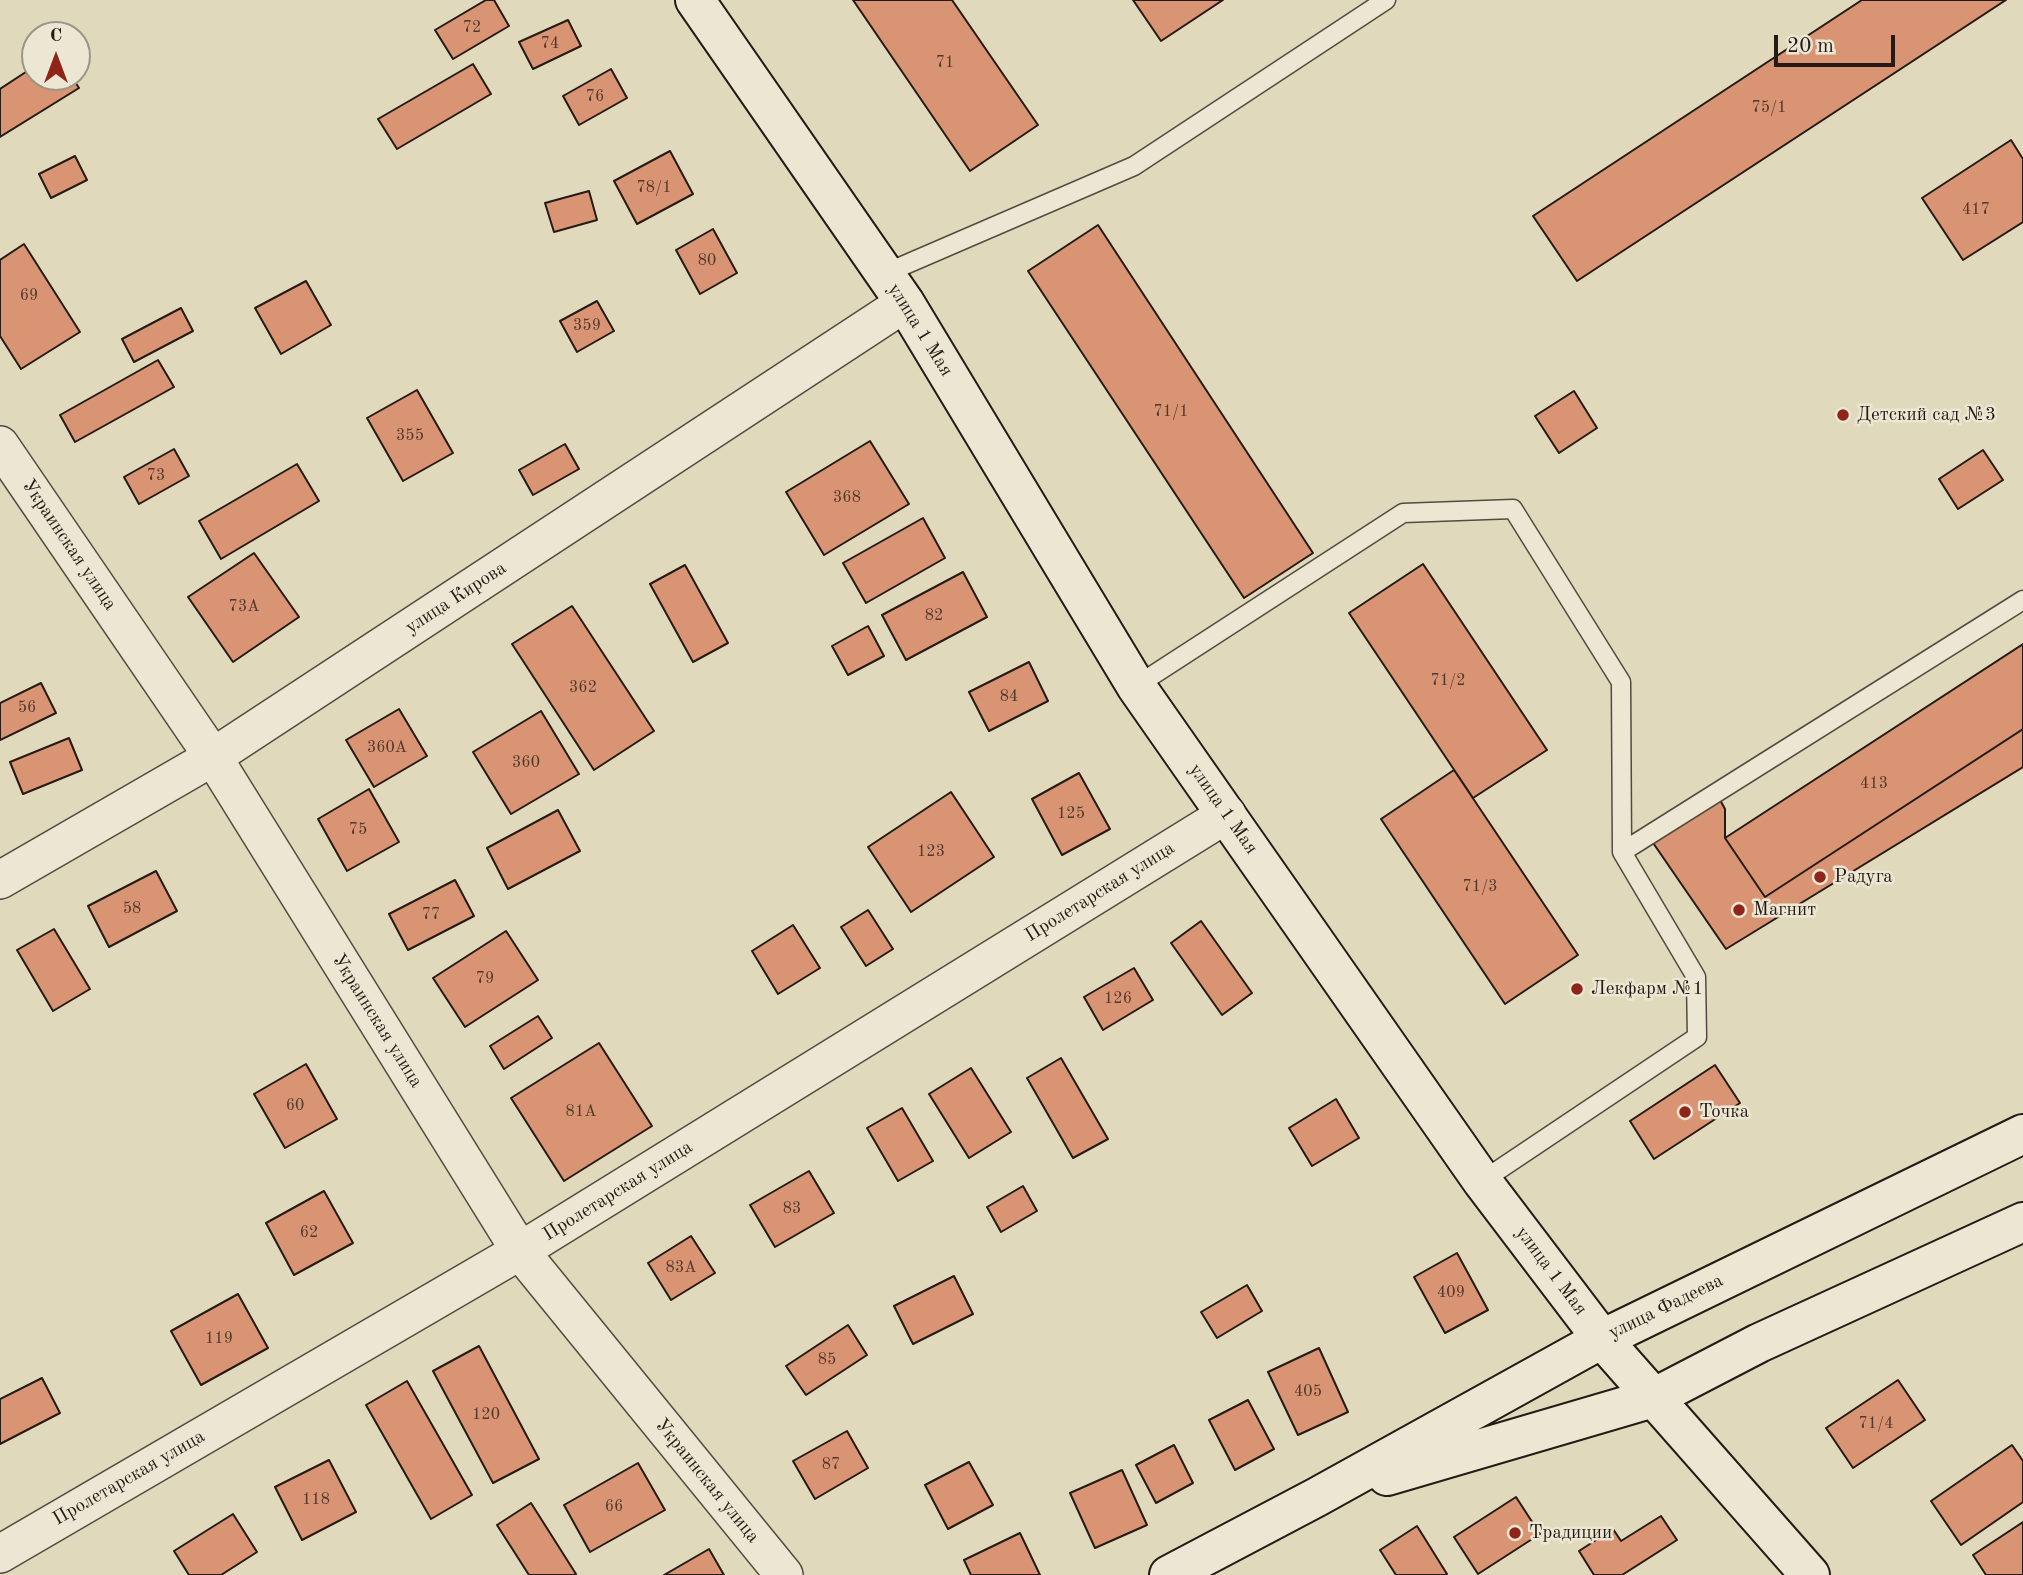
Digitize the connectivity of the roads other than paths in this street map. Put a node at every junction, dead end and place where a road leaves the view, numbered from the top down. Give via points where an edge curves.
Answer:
1 (695, 0) edge
2 (1386, 0) edge
3 (895, 288) junction
4 (0, 445) edge
5 (2023, 600) edge
6 (1136, 686) junction
7 (213, 757) junction
8 (1227, 814) junction
9 (1622, 852) junction
10 (0, 880) edge
11 (2023, 1134) edge
12 (1482, 1181) junction
13 (2023, 1222) edge
14 (520, 1251) junction
15 (1602, 1339) junction
16 (1653, 1398) junction
17 (1317, 1497) junction
18 (0, 1554) edge
19 (784, 1575) edge
20 (1169, 1575) edge
21 (1810, 1575) edge

1 - 3 street, улица 1 Мая
2 - 3 lane via 1135,166
3 - 6 street, улица 1 Мая
3 - 7 street, улица Кирова
4 - 7 street, Украинская улица
5 - 9 lane
6 - 8 street, улица 1 Мая
6 - 9 lane via 1403,513 1513,509 1621,681
7 - 10 street, улица Кирова
7 - 14 street, Украинская улица
8 - 12 street, улица 1 Мая
8 - 14 street, Пролетарская улица
9 - 12 lane via 1696,977 1697,1037
11 - 15 street, улица Фадеева
12 - 15 street, улица 1 Мая
13 - 16 street, улица Фадеева via 1759,1343
14 - 18 street, Пролетарская улица
14 - 19 street, Украинская улица
15 - 16 street, улица 1 Мая
15 - 17 street, улица Фадеева
16 - 17 street, улица Фадеева
16 - 21 street, улица 1 Мая
17 - 20 street, улица Фадеева

